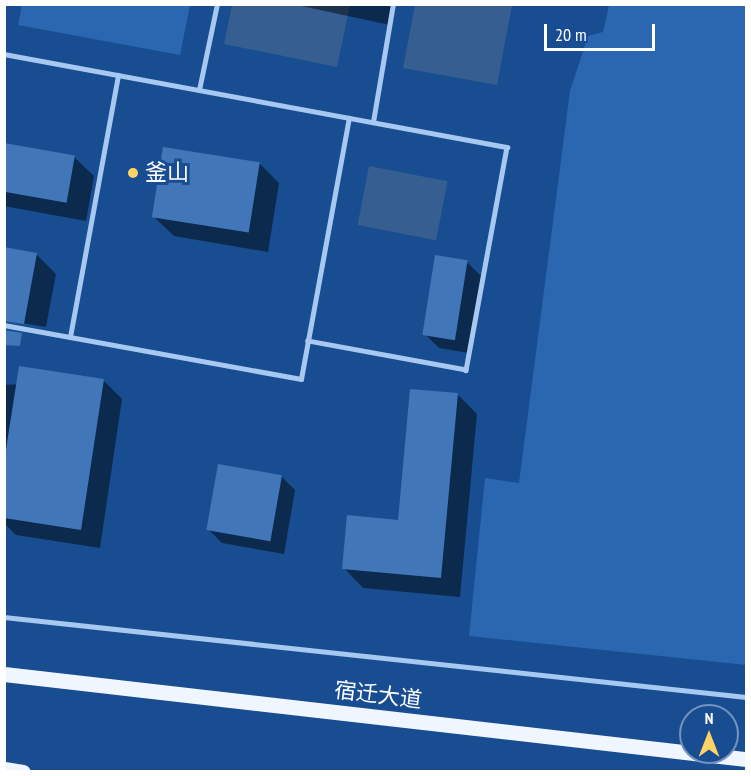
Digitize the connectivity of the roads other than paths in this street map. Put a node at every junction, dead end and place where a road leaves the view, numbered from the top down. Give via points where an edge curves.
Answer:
1 (217, 4) edge
2 (393, 4) edge
3 (4, 54) edge
4 (118, 75) junction
5 (199, 90) junction
6 (349, 118) junction
7 (373, 122) junction
8 (4, 325) edge
9 (70, 337) junction
10 (308, 341) junction
11 (4, 617) edge
12 (4, 674) edge
13 (747, 697) edge
14 (747, 759) edge
15 (4, 770) edge
16 (23, 771) edge

1 - 5 lane
2 - 7 lane
3 - 4 lane
4 - 5 lane
4 - 9 lane
5 - 6 lane
6 - 7 lane
6 - 10 lane
7 - 10 lane via 507,147 466,370
8 - 9 lane
9 - 10 lane via 301,379
11 - 13 lane
12 - 14 main road, 宿迁大道
15 - 16 main road

